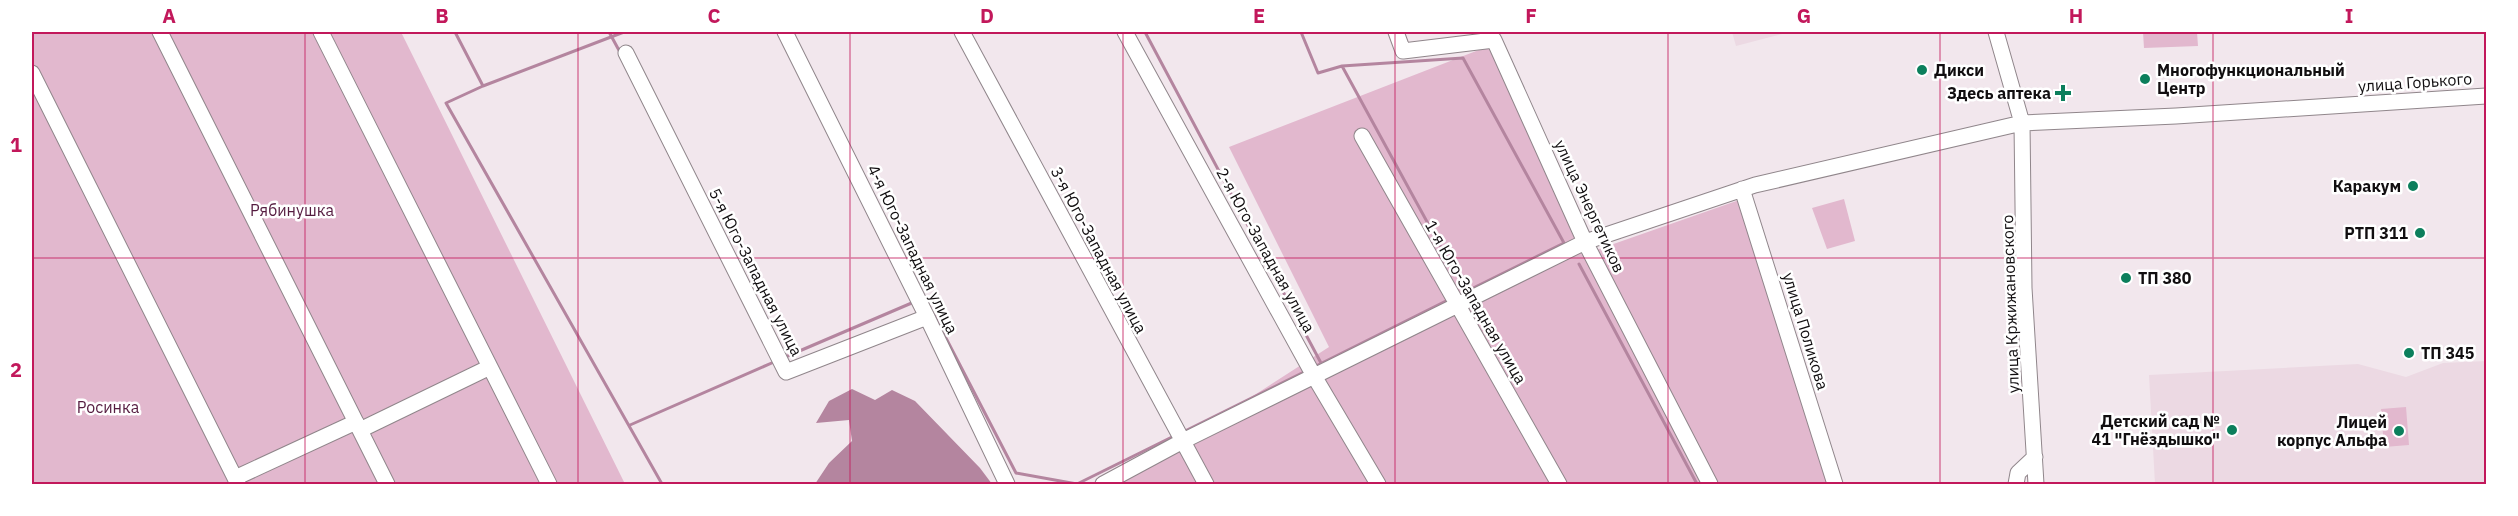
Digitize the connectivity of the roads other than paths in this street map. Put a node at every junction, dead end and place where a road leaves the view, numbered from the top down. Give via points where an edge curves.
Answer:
1 (160, 32) edge
2 (321, 32) edge
3 (785, 32) edge
4 (962, 32) edge
5 (1125, 32) edge
6 (1396, 32) edge
7 (1996, 32) edge
8 (626, 53) dead end
9 (32, 73) edge
10 (2487, 96) edge
11 (2022, 123) junction
12 (1362, 136) dead end
13 (1742, 189) junction
14 (1585, 242) junction
15 (1457, 304) junction
16 (927, 317) junction
17 (490, 367) junction
18 (1314, 376) junction
19 (358, 426) junction
20 (1182, 442) junction
21 (2035, 457) junction
22 (237, 482) edge
23 (387, 484) edge
24 (549, 484) edge
25 (1007, 484) edge
26 (1103, 484) edge
27 (1206, 484) edge
28 (1378, 484) edge
29 (1559, 484) edge
30 (1710, 484) edge
31 (1835, 484) edge
32 (2016, 484) edge
33 (2036, 484) edge

1 - 19 street
2 - 17 street
3 - 16 street, 4-я Юго-Западная улица
4 - 20 street, 3-я Юго-Западная улица
5 - 18 street, 2-я Юго-Западная улица
6 - 14 street, улица Энергетиков via 1403,51 1494,40
7 - 11 street, улица Кржижановского
8 - 16 street, 5-я Юго-Западная улица via 786,372
9 - 22 street
10 - 11 street, улица Горького
11 - 13 street, улица Горького
11 - 21 street, улица Кржижановского via 2024,288
12 - 15 street, 1-я Юго-Западная улица
13 - 14 street, улица Горького
13 - 31 street, улица Поликова
14 - 15 street, улица Горького
14 - 30 street, улица Энергетиков
15 - 18 street, улица Горького
15 - 29 street, 1-я Юго-Западная улица
16 - 25 street, 4-я Юго-Западная улица
17 - 19 street
17 - 24 street
18 - 20 street, улица Горького
18 - 28 street, 2-я Юго-Западная улица
19 - 22 street
19 - 23 street
20 - 26 street, улица Горького
20 - 27 street, 3-я Юго-Западная улица
21 - 32 street via 2018,472
21 - 33 street, улица Кржижановского

